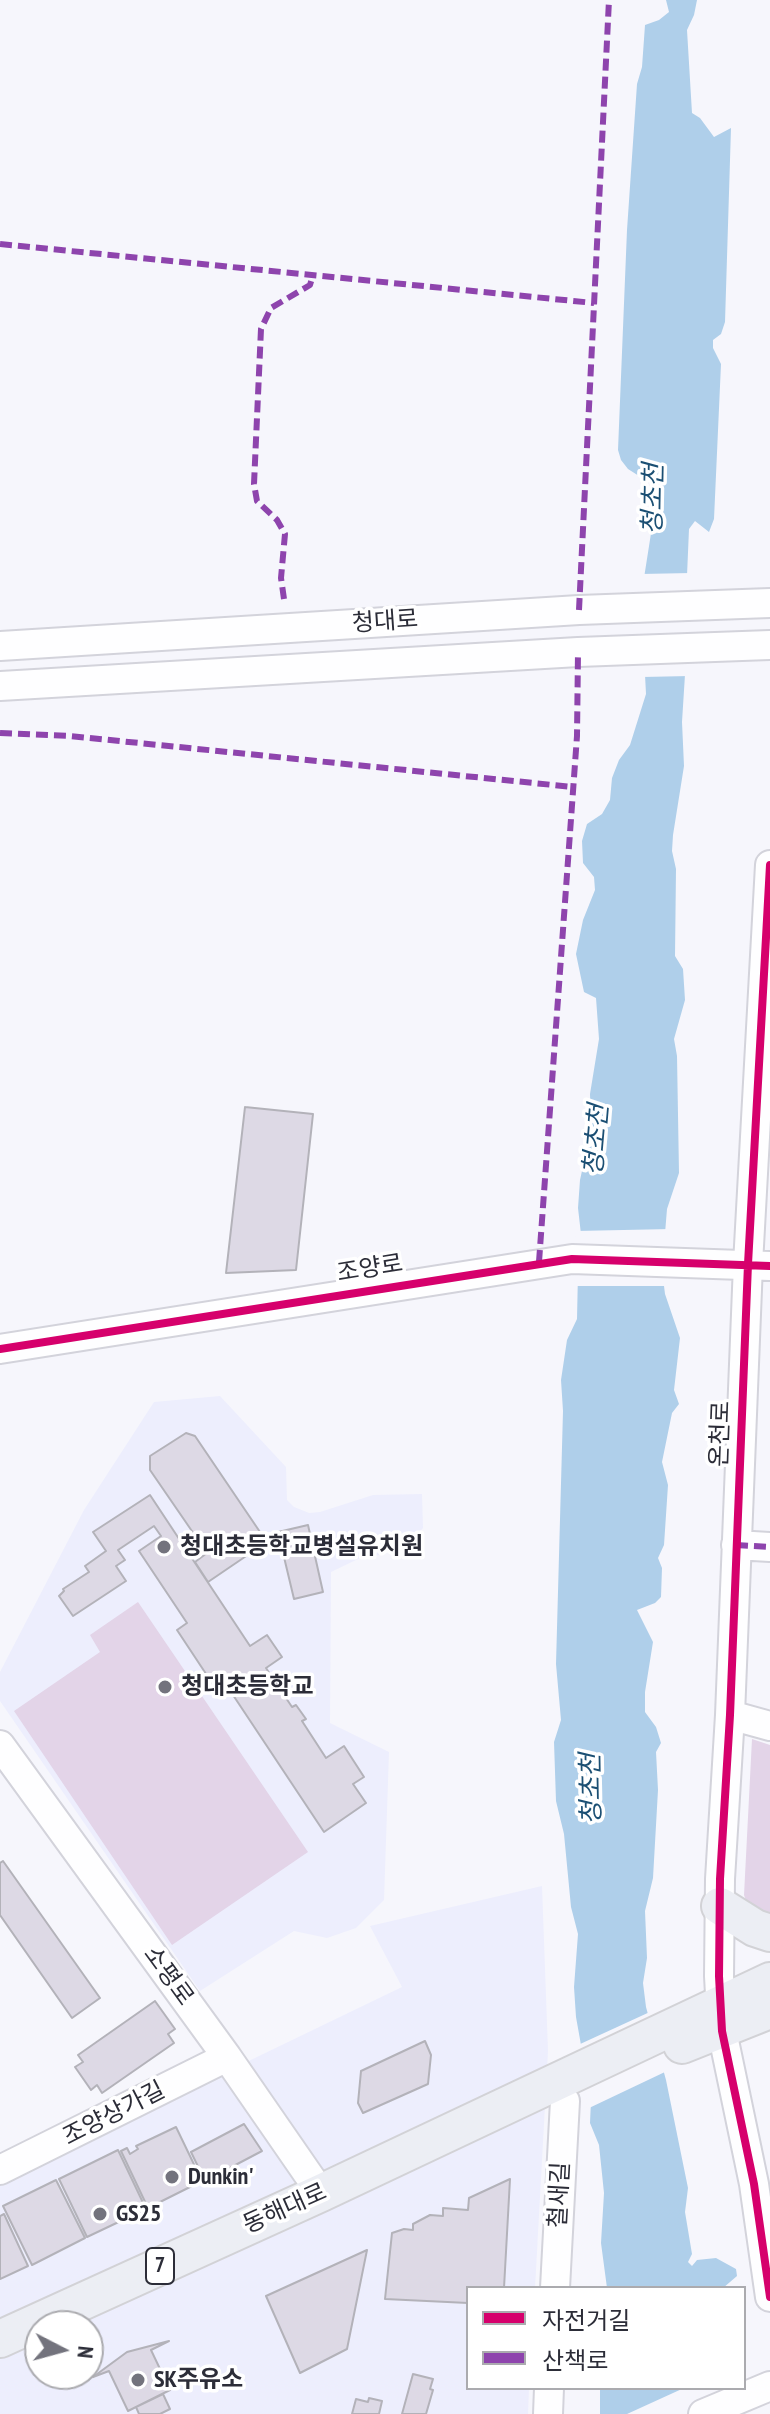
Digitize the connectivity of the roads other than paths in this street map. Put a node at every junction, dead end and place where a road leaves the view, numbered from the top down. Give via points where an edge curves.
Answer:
1 (770, 603) edge
2 (770, 645) edge
3 (0, 646) edge
4 (0, 686) edge
5 (770, 865) edge
6 (762, 1122) edge
7 (759, 1265) edge
8 (0, 1349) edge
9 (736, 1545) junction
10 (770, 1547) edge
11 (730, 1715) junction
12 (770, 1726) edge
13 (0, 1745) edge
14 (720, 1906) junction
15 (770, 1933) edge
16 (770, 1981) edge
17 (770, 2010) edge
18 (721, 2018) junction
19 (227, 2057) junction
20 (568, 2092) junction
21 (0, 2170) edge
22 (326, 2203) junction
23 (555, 2286) edge
24 (770, 2297) edge
25 (104, 2314) edge
26 (0, 2339) edge
27 (24, 2351) edge
28 (0, 2362) edge
29 (770, 2386) edge
30 (549, 2390) edge
31 (548, 2414) edge
32 (703, 2414) edge

1 - 3 street, 청대로
2 - 4 street, 청대로
5 - 6 street, 온천로
6 - 7 street, 온천로
7 - 8 street, 조양로 via 539,1262
7 - 9 street, 온천로
9 - 10 street
9 - 11 street, 온천로
11 - 12 street
11 - 14 street, 온천로
13 - 19 street, 소평로
14 - 15 main road
14 - 18 street, 온천로
16 - 18 main road, 7
17 - 18 main road, 7
18 - 20 main road, 7
18 - 24 street, 온천로
19 - 21 street, 조양상가길
19 - 22 street, 소평로
20 - 22 main road, 동해대로 / 7
20 - 23 street, 철새길
22 - 25 main road, 동해대로 / 7
22 - 26 main road, 동해대로 / 7
27 - 28 main road
29 - 32 street
30 - 31 street

